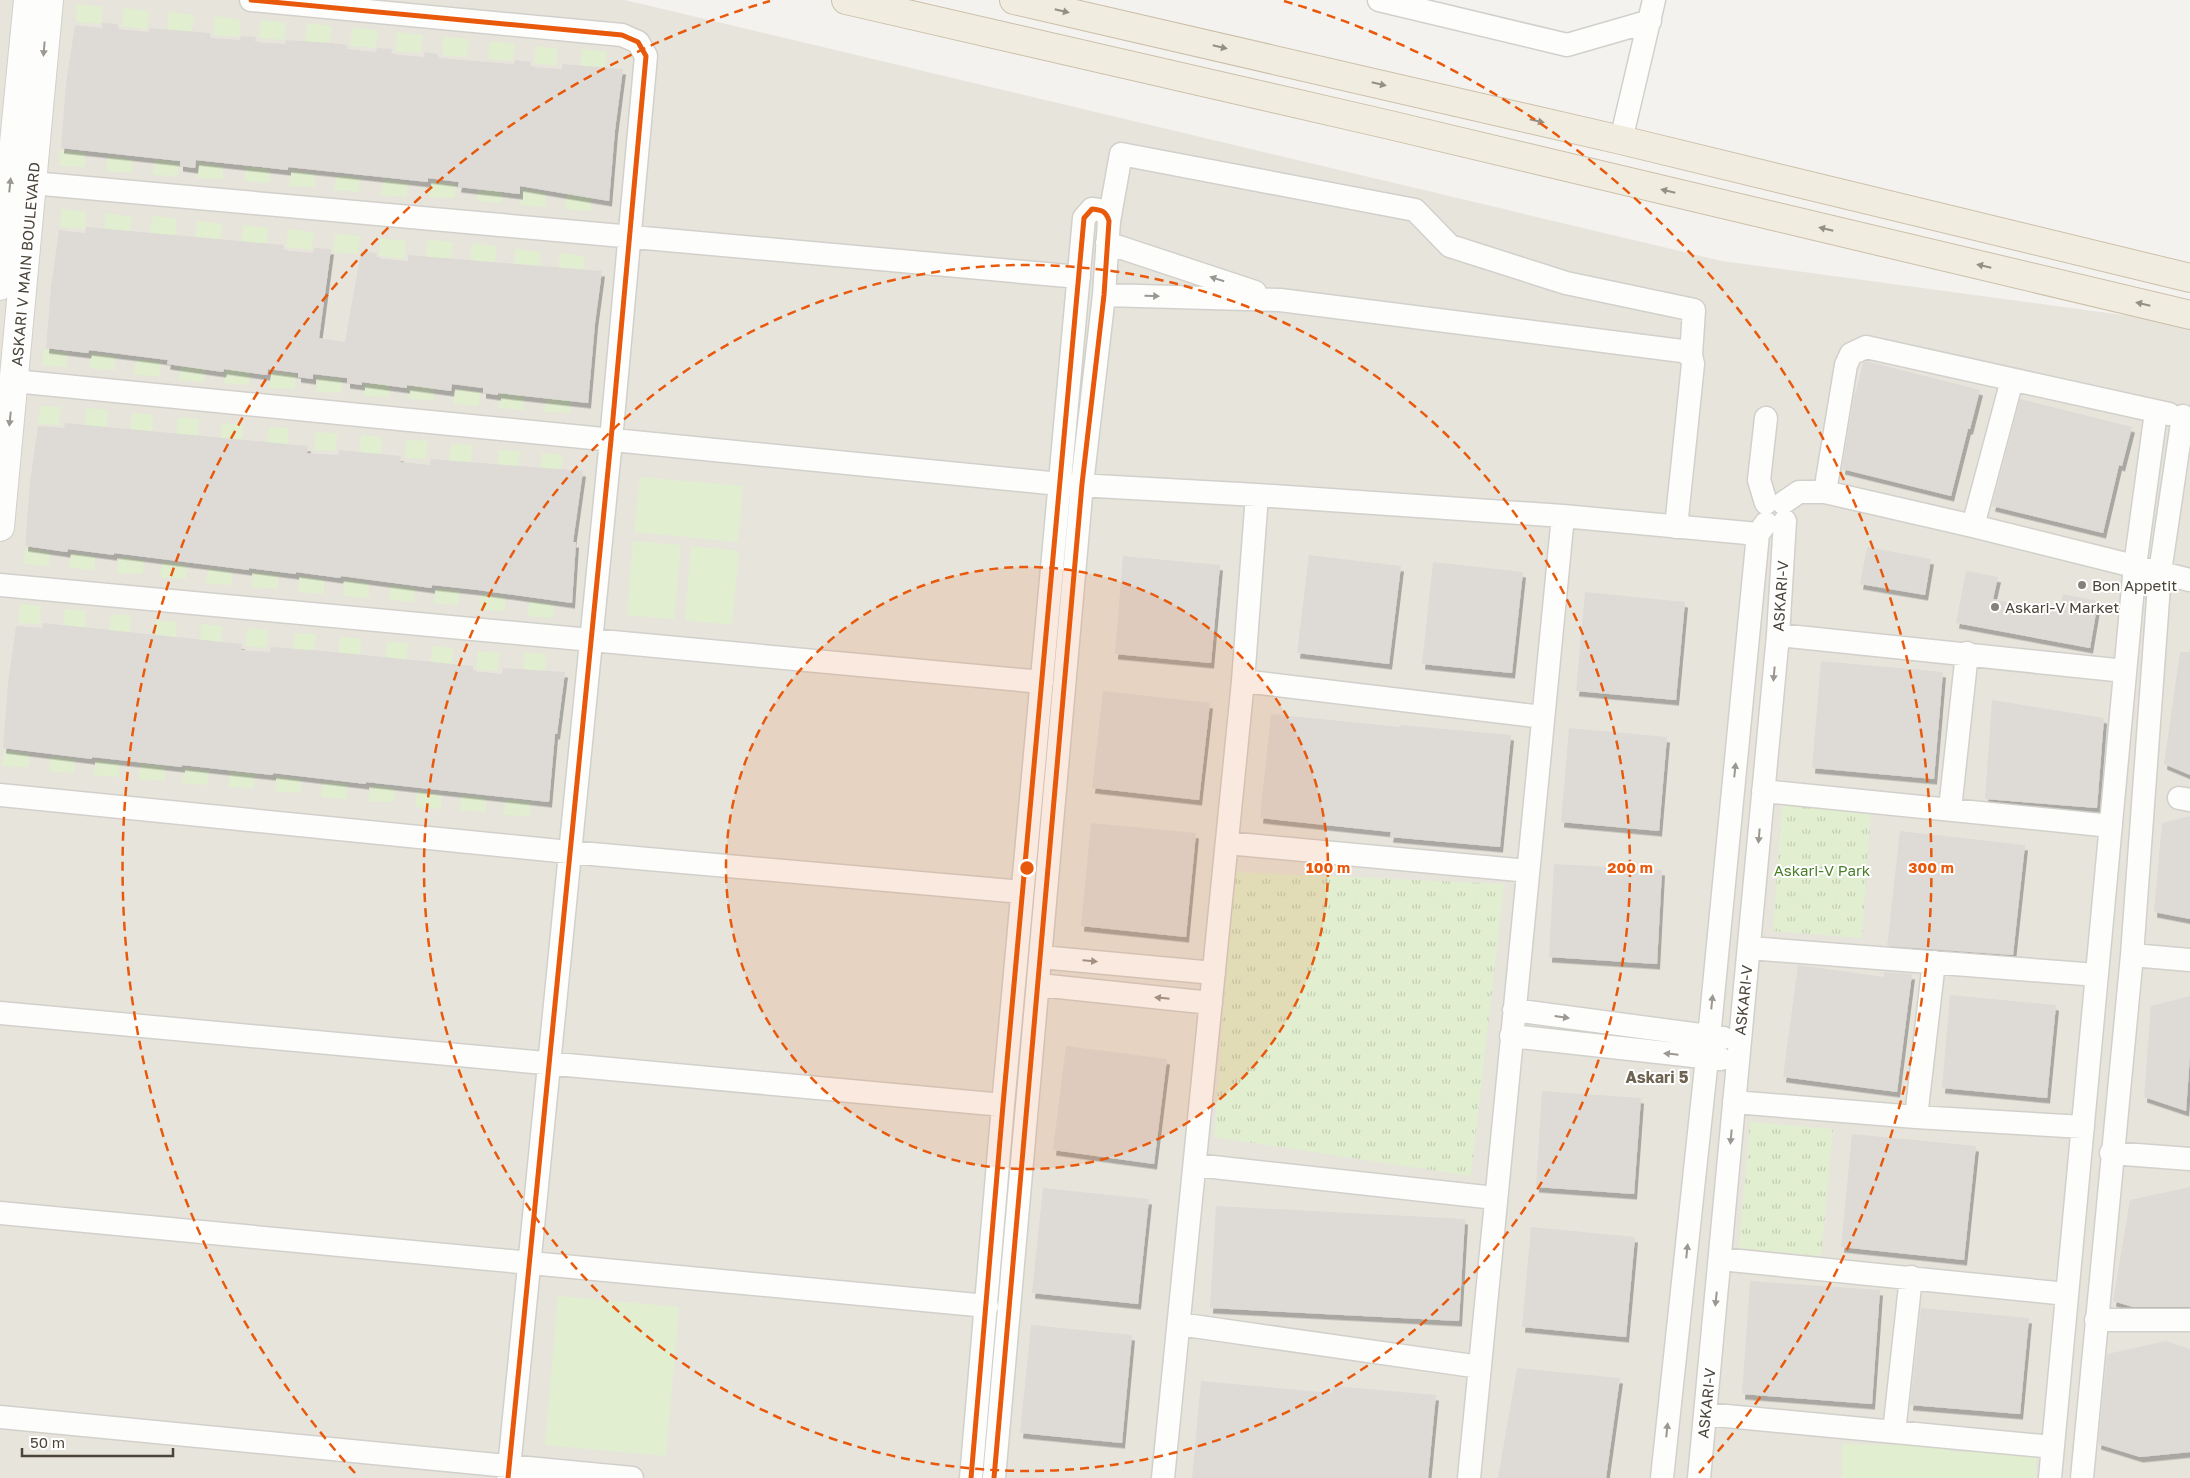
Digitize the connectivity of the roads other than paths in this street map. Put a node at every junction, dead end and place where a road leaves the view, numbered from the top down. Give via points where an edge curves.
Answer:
1 (28, 0) edge
2 (49, 0) edge
3 (251, 0) edge
4 (846, 0) edge
5 (1014, 0) edge
6 (1379, 0) edge
7 (1652, 11) edge
8 (1621, 140) junction
9 (32, 183) junction
10 (1109, 221) junction
11 (630, 237) junction
12 (1107, 243) junction
13 (1079, 277) junction
14 (2190, 278) edge
15 (0, 286) edge
16 (1104, 294) junction
17 (1280, 300) junction
18 (2190, 315) edge
19 (1690, 355) junction
20 (7, 380) edge
21 (2012, 380) junction
22 (2156, 412) junction
23 (2186, 417) edge
24 (1766, 418) dead end
25 (611, 440) junction
26 (1071, 484) junction
27 (1825, 492) junction
28 (1257, 494) junction
29 (1563, 516) junction
30 (1772, 517) junction
31 (1973, 526) junction
32 (0, 527) edge
33 (1676, 527) junction
34 (2135, 566) junction
35 (2160, 572) junction
36 (2190, 580) edge
37 (0, 585) edge
38 (1778, 635) junction
39 (590, 641) junction
40 (1967, 653) junction
41 (2126, 671) junction
42 (1243, 681) junction
43 (1042, 682) junction
44 (1543, 717) junction
45 (1763, 791) junction
46 (0, 795) edge
47 (1950, 809) junction
48 (2111, 826) junction
49 (1227, 844) junction
50 (570, 852) junction
51 (1528, 870) junction
52 (1022, 892) junction
53 (1749, 948) junction
54 (2132, 954) junction
55 (2190, 960) edge
56 (1934, 962) junction
57 (1015, 970) junction
58 (1040, 971) junction
59 (1214, 973) junction
60 (2097, 975) junction
61 (1211, 1003) junction
62 (1514, 1010) junction
63 (0, 1013) edge
64 (1511, 1036) junction
65 (1708, 1048) junction
66 (1738, 1050) junction
67 (549, 1063) junction
68 (1734, 1102) junction
69 (1003, 1105) junction
70 (1916, 1117) junction
71 (2083, 1127) junction
72 (2111, 1153) junction
73 (2190, 1159) edge
74 (1195, 1165) junction
75 (1496, 1198) junction
76 (0, 1213) edge
77 (1720, 1259) junction
78 (530, 1264) junction
79 (1911, 1277) junction
80 (2067, 1294) junction
81 (987, 1306) junction
82 (2096, 1320) junction
83 (2190, 1320) edge
84 (1179, 1324) junction
85 (1480, 1368) junction
86 (1705, 1414) junction
87 (0, 1416) edge
88 (1894, 1432) junction
89 (2053, 1447) junction
90 (509, 1472) edge
91 (632, 1478) edge
92 (971, 1478) edge
93 (994, 1478) edge
94 (1163, 1478) edge
95 (1469, 1478) edge
96 (1662, 1478) edge
97 (1699, 1478) edge
98 (2050, 1478) edge
99 (2082, 1478) edge

15 -> 1 street, ASKARI V MAIN BOULEVARD
2 -> 9 street, ASKARI V MAIN BOULEVARD
3 - 11 street via 622,35 638,42 646,56
18 -> 4 highway
5 -> 8 highway
6 - 7 street via 1568,45
7 - 8 street
8 - 14 highway
9 - 11 street
9 - 20 street, ASKARI V MAIN BOULEVARD
10 - 12 street
10 - 13 street via 1103,210 1092,209 1084,218
10 - 19 street via 1121,154 1415,210 1450,246 1566,283 1694,310
11 - 13 street
11 - 25 street
12 - 16 street
17 -> 12 street
13 - 26 street
16 -> 17 street
16 - 26 street
17 - 19 street via 1682,351
19 - 33 street via 1693,364
20 - 25 street
20 -> 32 street, ASKARI V MAIN BOULEVARD
21 - 22 street
21 - 27 street via 1866,347 1851,354 1846,365
21 - 31 street
22 - 23 street
22 - 34 street
23 - 35 street
24 - 30 street via 1759,480
25 - 26 street
25 - 39 street
26 - 28 street
26 - 43 street
26 - 58 street
27 - 30 street via 1798,492
27 - 31 street
28 - 29 street
28 - 42 street
29 - 33 street
29 - 44 street
30 - 33 street
30 - 38 street, ASKARI-V
65 -> 30 street, ASKARI-V
31 - 34 street
34 - 35 street
34 - 41 street
35 - 36 street
35 - 54 street
37 - 39 street
38 - 40 street
38 -> 45 street, ASKARI-V
39 - 43 street
39 - 50 street
40 - 41 street
40 - 47 street
41 - 48 street
42 - 44 street
42 - 49 street
43 - 52 street
44 - 51 street
45 - 47 street
45 -> 53 street, ASKARI-V
46 - 50 street
47 - 48 street
48 - 60 street
49 - 51 street
49 - 59 street
50 - 52 street
50 - 67 street
51 - 62 street
52 - 57 street
53 - 56 street
53 - 66 street, ASKARI-V
54 - 55 street
54 - 72 street
56 - 60 street
56 - 70 street
57 - 58 street
57 - 69 street
58 -> 59 street
61 -> 58 street
58 - 93 street
59 - 61 street
60 - 71 street
61 - 74 street
62 - 64 street
62 -> 65 street
63 - 67 street
65 -> 64 street
64 - 75 street
65 - 66 street
96 -> 65 street, ASKARI-V
66 - 68 street, ASKARI-V
67 - 69 street
67 - 78 street
68 - 70 street
68 -> 77 street, ASKARI-V
69 - 81 street
70 - 71 street
71 - 80 street
72 - 73 street
72 - 82 street
74 - 75 street
74 - 84 street
75 - 85 street
76 - 78 street
77 - 79 street
77 -> 86 street, ASKARI-V
78 - 81 street
78 - 90 street
79 - 80 street
79 - 88 street
80 - 89 street
81 - 92 street
82 - 83 street
82 - 99 street
84 - 85 street
84 - 94 street
85 - 95 street
86 - 88 street
86 - 97 street, ASKARI-V
87 - 90 street
88 - 89 street
89 - 98 street
90 - 91 street

